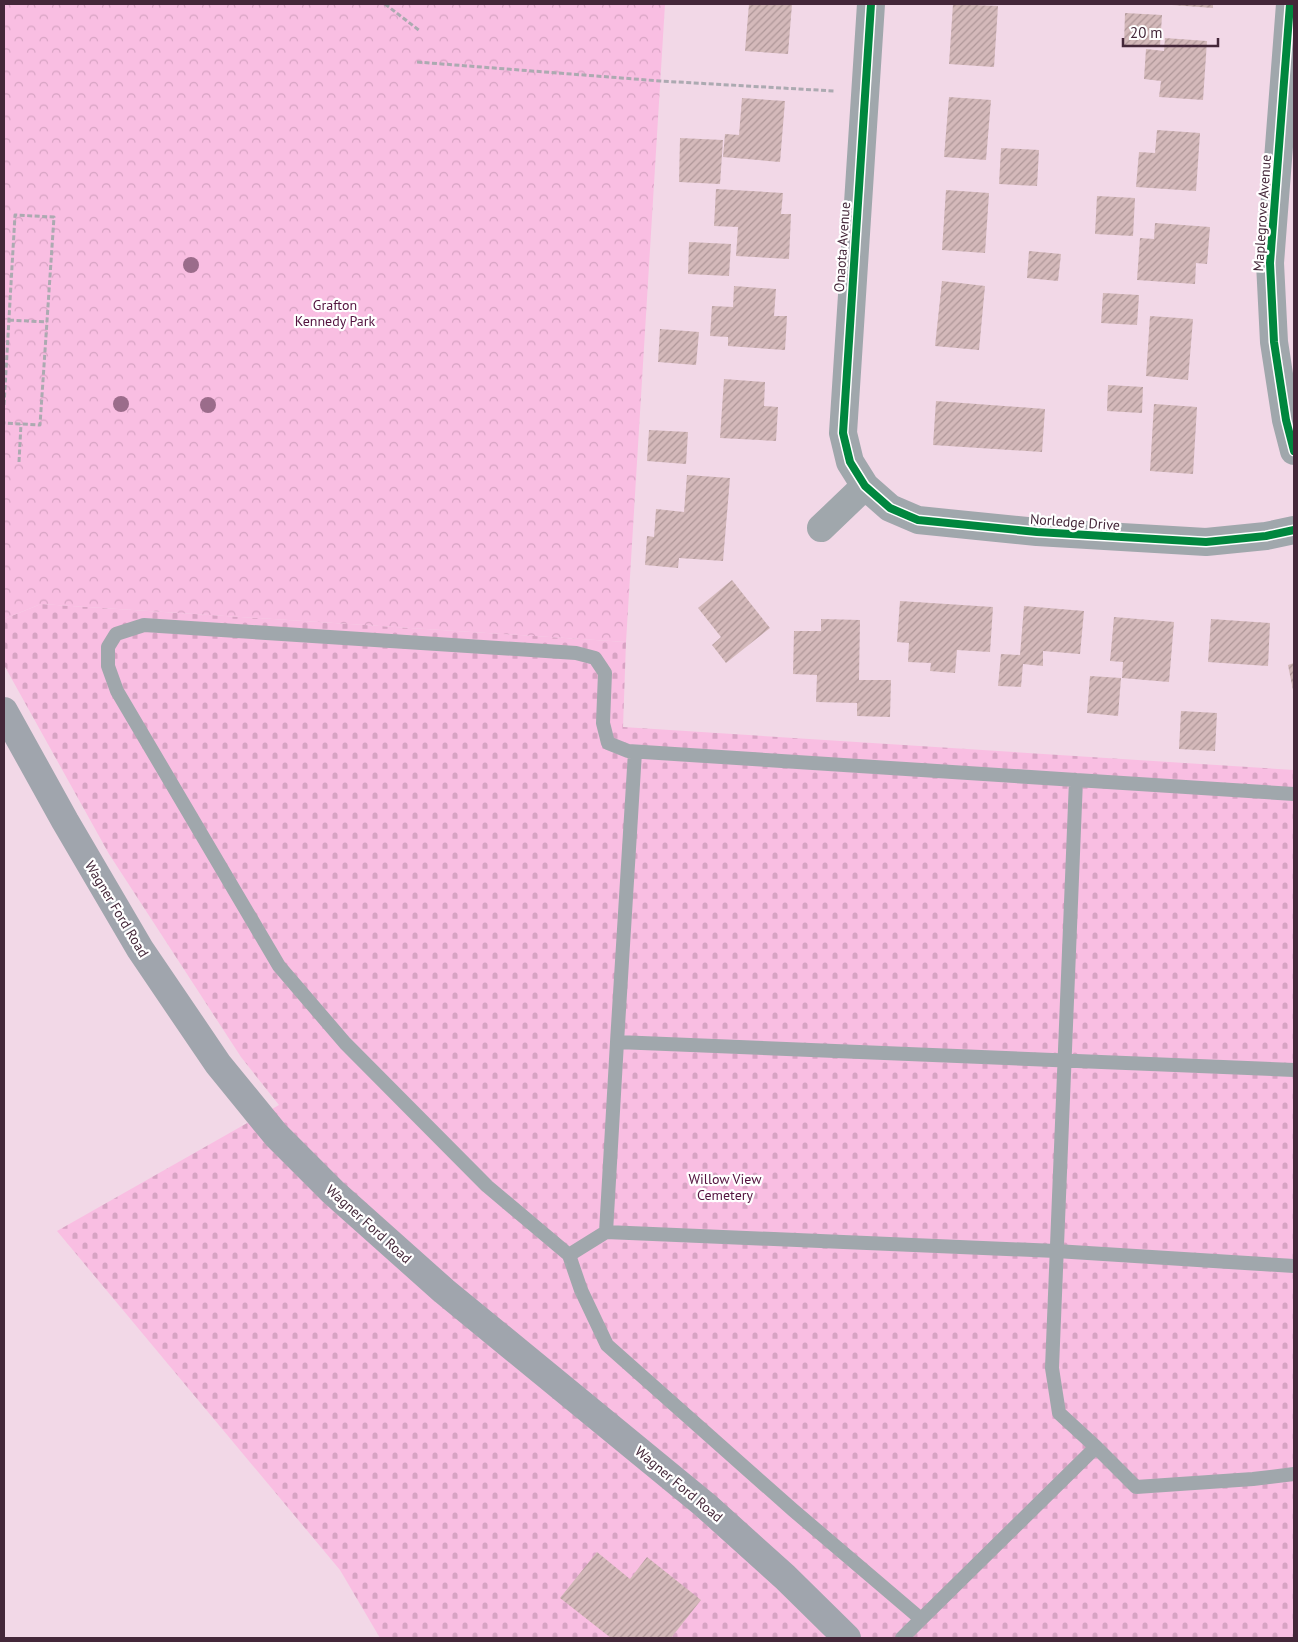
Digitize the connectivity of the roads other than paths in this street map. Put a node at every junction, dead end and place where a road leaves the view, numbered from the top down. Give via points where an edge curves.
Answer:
1 (871, 4) edge
2 (1290, 4) edge
3 (1294, 451) edge
4 (865, 486) junction
5 (821, 528) dead end
6 (1294, 530) edge
7 (4, 711) edge
8 (635, 752) junction
9 (1076, 780) junction
10 (1294, 794) edge
11 (617, 1042) junction
12 (1064, 1060) junction
13 (1294, 1070) edge
14 (606, 1232) junction
15 (1056, 1251) junction
16 (569, 1255) junction
17 (1294, 1266) edge
18 (1096, 1447) junction
19 (1294, 1474) edge
20 (922, 1619) junction
21 (847, 1638) edge
22 (902, 1638) edge

1 - 4 street, Onaota Avenue via 843,432 850,462
2 - 3 street, Maplegrove Avenue via 1270,263 1274,342
4 - 5 street
4 - 6 street, Norledge Drive via 890,508 918,520 1037,532 1206,542
7 - 21 main road, Wagner Ford Road via 140,949 218,1064 276,1135 333,1192 444,1291 712,1512
8 - 9 lane
8 - 11 lane
8 - 16 lane via 608,743 603,724 605,674 595,658 576,653 144,625 116,634 108,647 108,666 117,691 279,966 345,1043 487,1186
9 - 10 lane
9 - 12 lane
11 - 12 lane
11 - 14 lane
12 - 13 lane
12 - 15 lane
14 - 15 lane
14 - 16 lane
15 - 17 lane
15 - 18 lane via 1052,1368 1059,1414
16 - 20 lane via 581,1290 607,1345 792,1510
18 - 19 lane via 1136,1487
18 - 20 lane
20 - 22 lane

